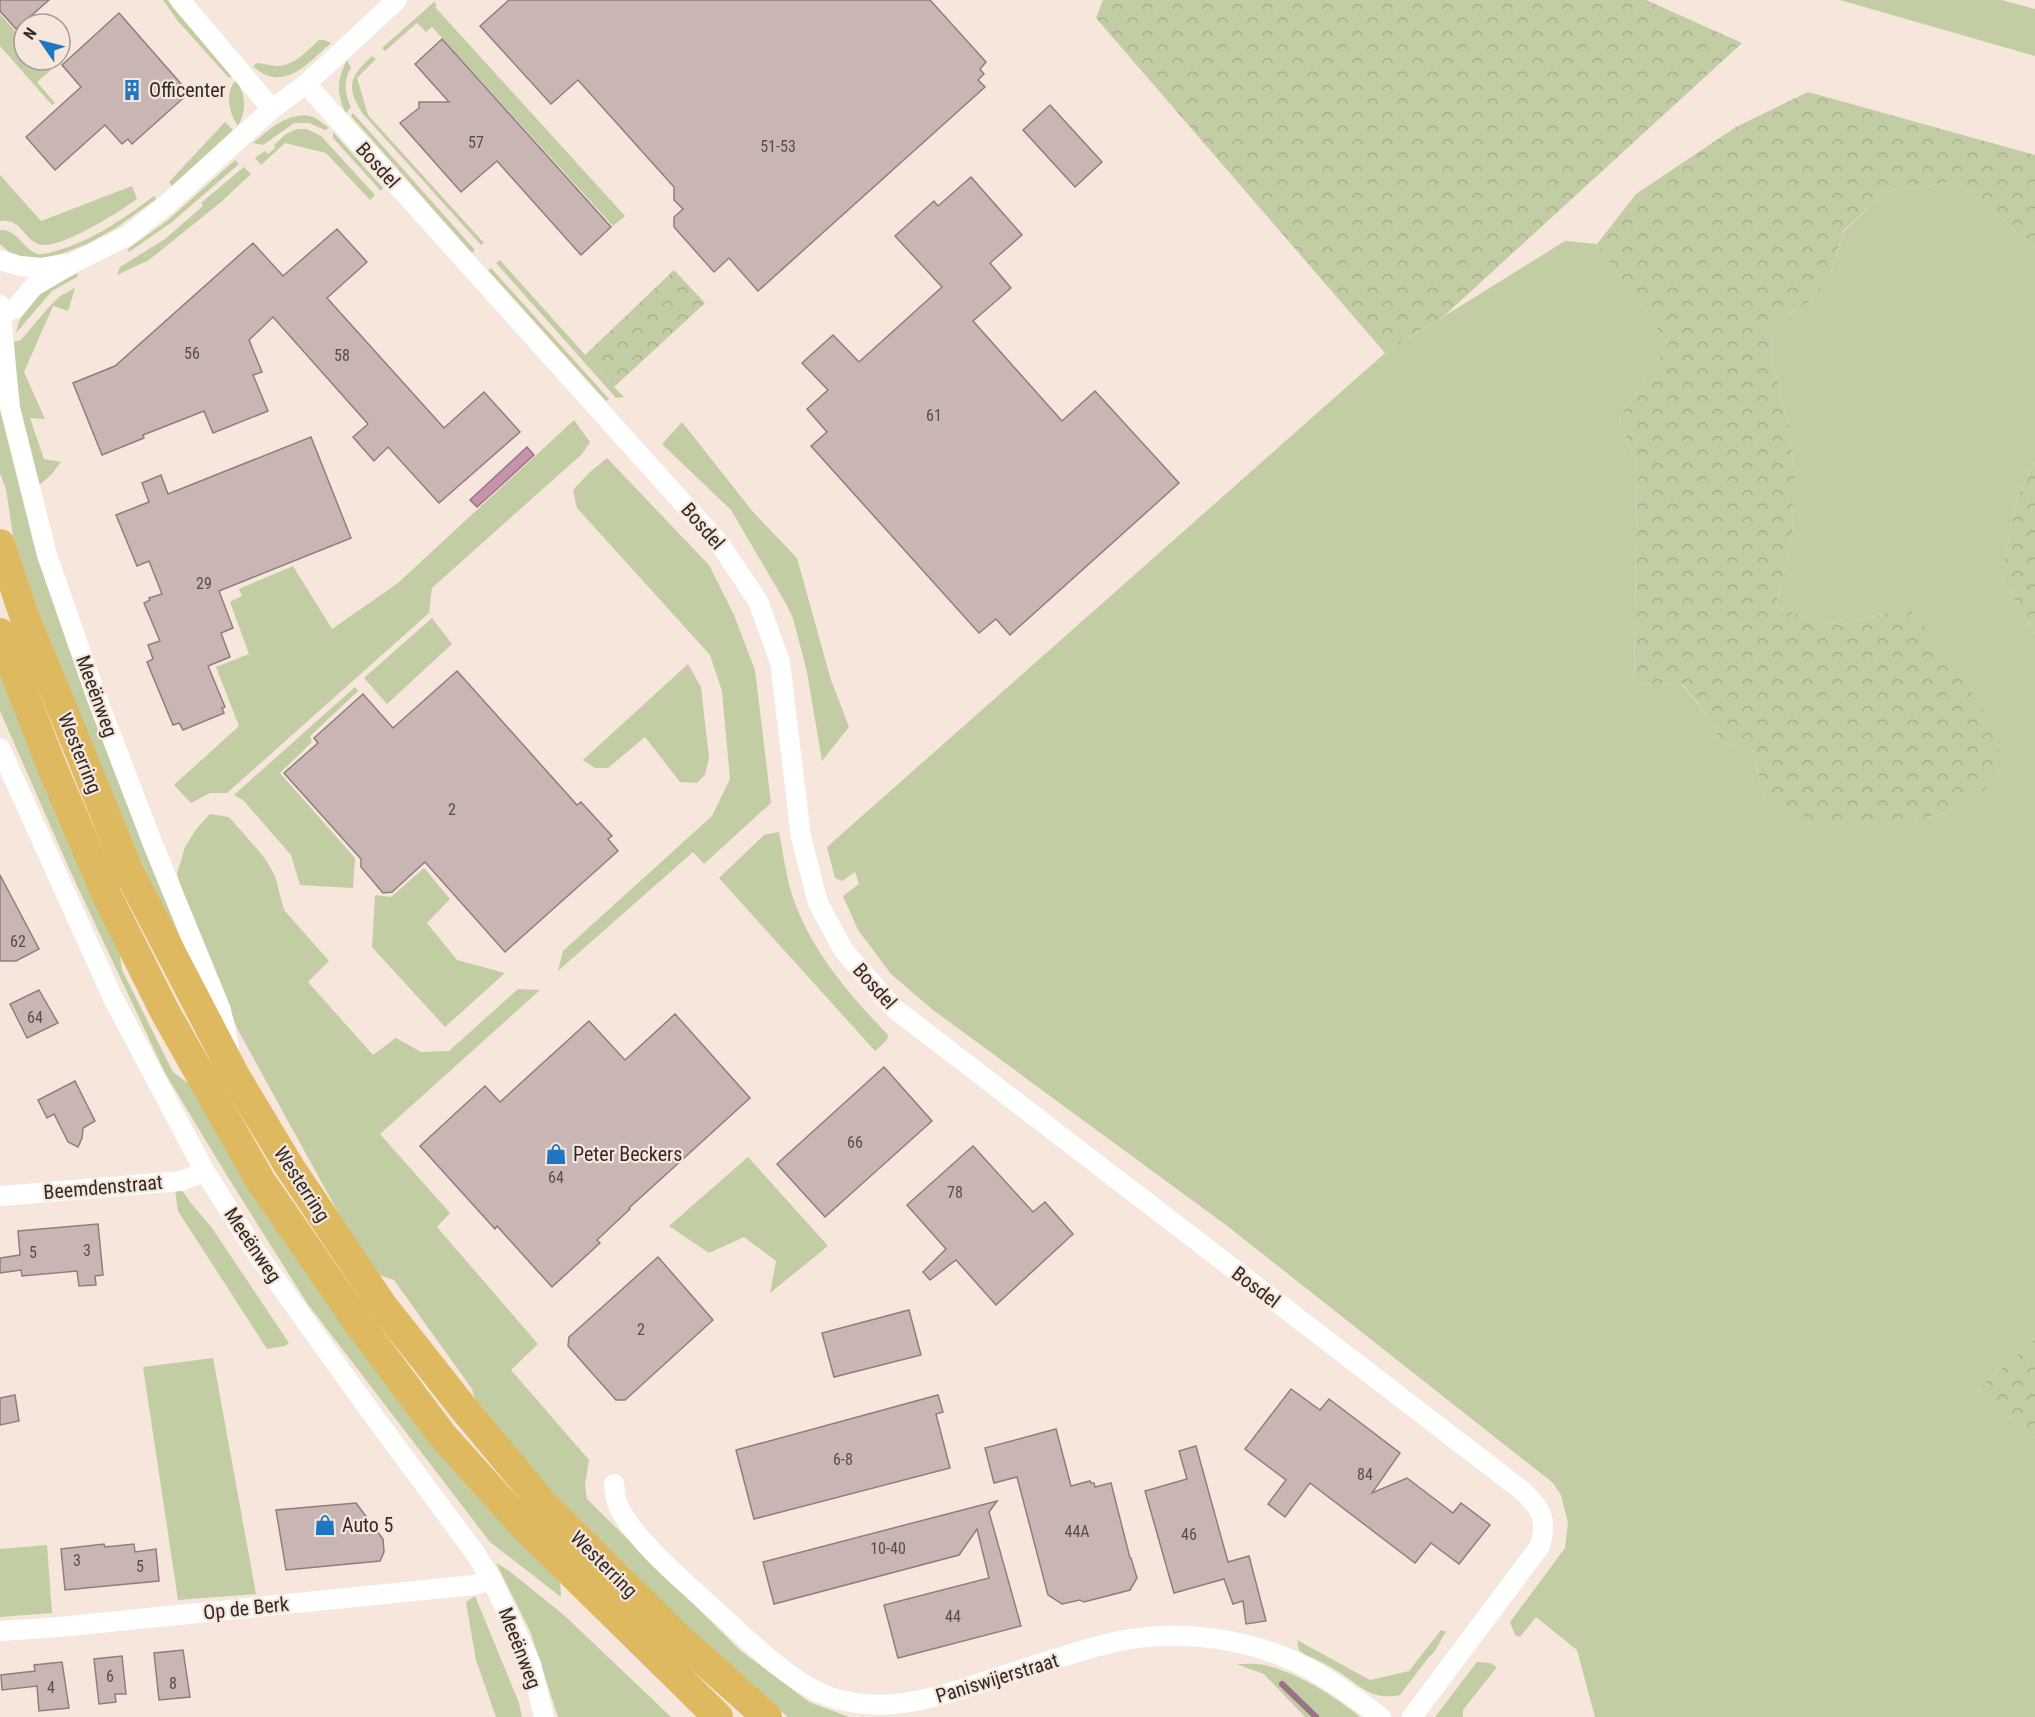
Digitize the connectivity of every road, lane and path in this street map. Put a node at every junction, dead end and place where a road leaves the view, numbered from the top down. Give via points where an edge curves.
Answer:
1 (180, 0) edge
2 (398, 0) edge
3 (306, 84) junction
4 (272, 109) junction
5 (0, 260) edge
6 (75, 261) junction
7 (1, 308) edge
8 (0, 544) edge
9 (0, 633) edge
10 (0, 748) edge
11 (235, 1076) junction
12 (205, 1172) junction
13 (0, 1196) edge
14 (614, 1484) dead end
15 (492, 1580) junction
16 (0, 1631) edge
17 (544, 1717) edge
18 (718, 1717) edge
19 (767, 1717) edge
20 (1381, 1717) edge
21 (1412, 1717) edge

1 - 4 street
2 - 3 street
3 - 4 street
3 - 21 street, Bosdel via 719,543 758,602 780,662 801,837 818,903 844,951 895,1009 1524,1492 1539,1508 1545,1528 1540,1546
4 - 6 street via 165,207 127,236
5 - 6 street via 41,268
6 - 7 street via 34,286 15,309
7 - 11 street, Meeënweg via 10,408 47,555 100,707 221,1010
8 - 11 highway, Westerring via 30,629 129,872
9 - 18 highway, Westerring via 108,898 165,1012 260,1180 442,1435 523,1526
10 - 12 street, Meeënweg via 113,998
11 - 19 highway, Westerring via 289,1166 382,1305 464,1409 545,1506 673,1633
12 - 13 street, Beemdenstraat via 181,1181
12 - 15 street, Meeënweg via 256,1252
14 - 20 street, Paniswijerstraat via 617,1503 626,1519 663,1563 793,1677 824,1695 865,1706 912,1703 1107,1644 1155,1637 1201,1637 1289,1659
15 - 16 street, Op de Berk via 474,1585
15 - 17 street, Meeënweg via 531,1664

